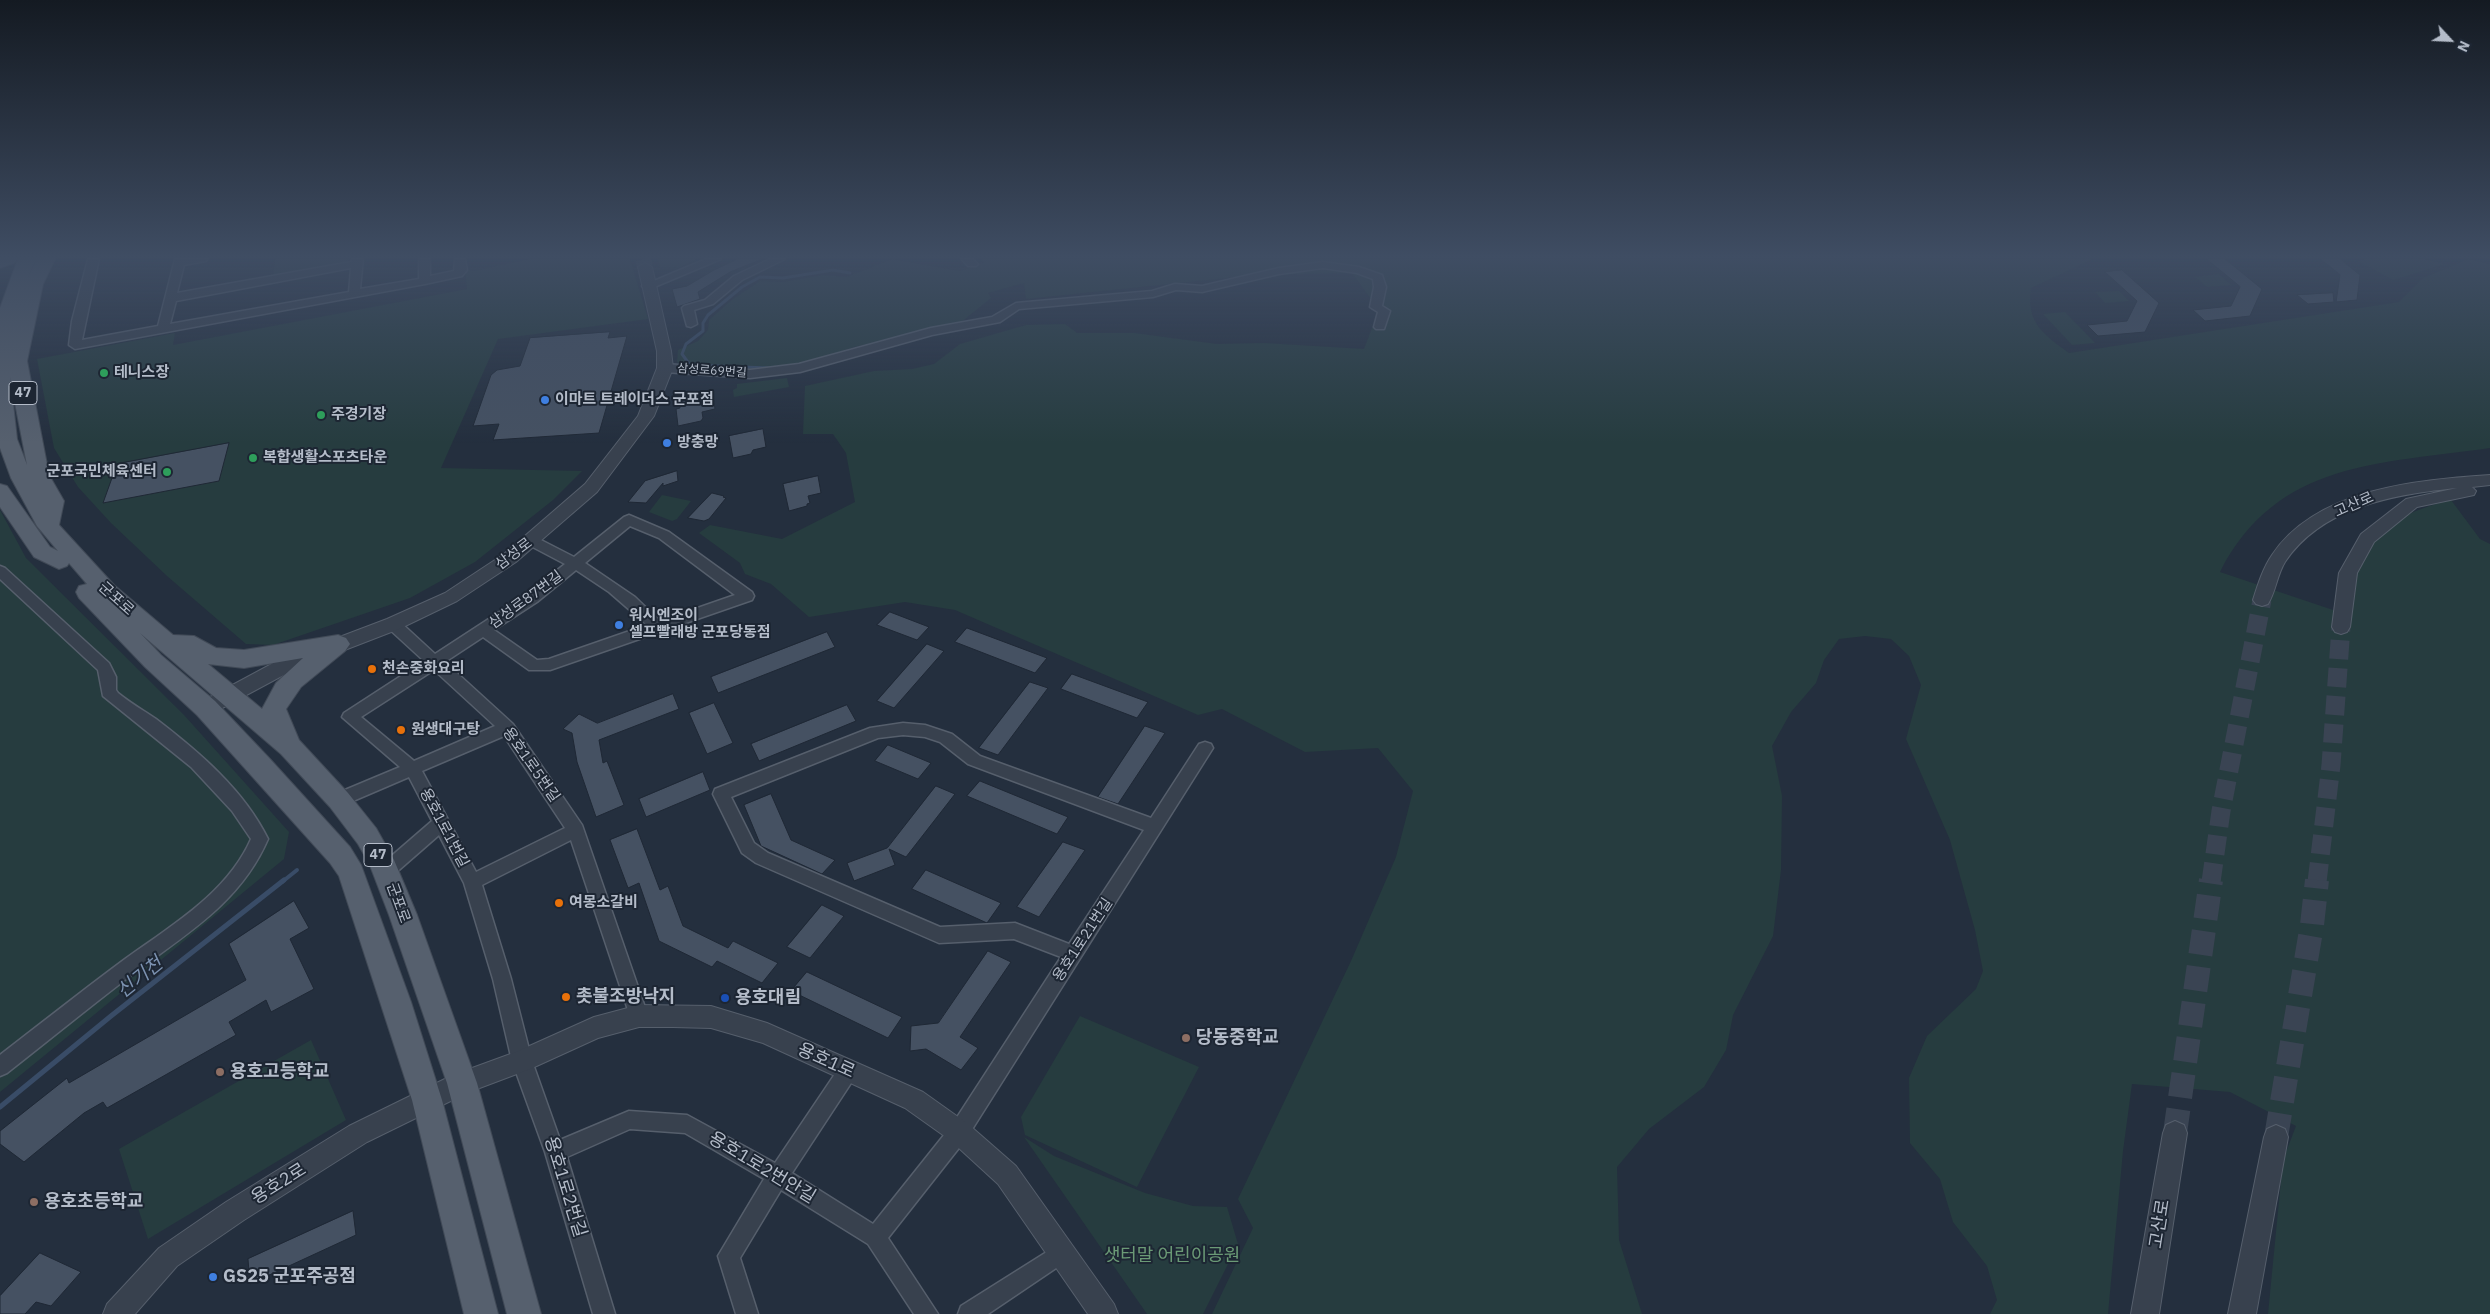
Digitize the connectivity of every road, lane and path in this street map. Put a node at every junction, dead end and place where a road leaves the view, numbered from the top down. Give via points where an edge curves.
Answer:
1 (5, 320) edge
2 (26, 320) edge
3 (78, 320) edge
4 (165, 320) edge
5 (210, 320) edge
6 (656, 320) edge
7 (690, 320) edge
8 (994, 320) edge
9 (1382, 320) edge
10 (691, 324) dead end
11 (1380, 327) dead end
12 (163, 329) junction
13 (0, 367) edge
14 (665, 368) junction
15 (0, 452) edge
16 (2490, 480) edge
17 (6, 486) edge
18 (2490, 486) edge
19 (48, 526) junction
20 (532, 541) junction
21 (576, 563) junction
22 (2, 575) edge
23 (2262, 600) tunnel mouth
24 (107, 613) junction
25 (393, 624) junction
26 (657, 627) junction
27 (2341, 627) tunnel mouth
28 (484, 630) junction
29 (160, 638) junction
30 (338, 644) junction
31 (433, 662) junction
32 (218, 701) junction
33 (507, 728) junction
34 (290, 748) junction
35 (1205, 748) dead end
36 (412, 768) junction
37 (339, 800) junction
38 (441, 823) junction
39 (1154, 827) junction
40 (576, 830) junction
41 (386, 871) junction
42 (472, 882) junction
43 (1074, 954) junction
44 (639, 1016) junction
45 (522, 1061) junction
46 (0, 1066) edge
47 (848, 1071) junction
48 (462, 1082) junction
49 (426, 1100) junction
50 (960, 1132) junction
51 (2175, 1133) tunnel mouth
52 (2276, 1137) tunnel mouth
53 (555, 1152) junction
54 (778, 1176) junction
55 (875, 1237) junction
56 (1062, 1253) junction
57 (117, 1314) edge
58 (481, 1314) edge
59 (524, 1314) edge
60 (604, 1314) edge
61 (747, 1314) edge
62 (927, 1314) edge
63 (970, 1314) edge
64 (1104, 1314) edge
65 (2145, 1314) edge
66 (2242, 1314) edge

1 - 13 main road, 군포로 / 47
2 - 19 main road, 47 via 17,361 39,475 53,501
3 - 12 street via 75,345
4 - 12 street
5 - 12 street
6 - 14 street, 삼성로
7 - 10 street
8 - 14 street, 삼성로69번길 via 912,336 800,368 750,374
9 - 11 street, 삼성로69번길
13 - 19 main road, 군포로 / 47 via 7,439 21,478
14 - 20 street, 삼성로 via 646,416 617,457 591,488
15 - 17 main road, 군포로 / 47
16 - 23 street, 고산로 via 2382,492 2340,511 2306,529 2280,556
17 - 24 main road, 군포로 / 47 via 42,552 59,561
18 - 27 street, 고산로 via 2412,503 2367,538 2348,573
19 - 29 main road, 군포로 / 47 via 106,591
20 - 21 street, 삼성로87번길
20 - 25 street, 삼성로 via 451,597
21 - 26 street, 삼성로87번길 via 644,611
21 - 26 street, 삼성로87번길 via 629,520 664,535 747,596
21 - 28 street, 삼성로87번길
22 - 46 street via 104,667 108,692 114,699 134,710 165,735 217,783 247,815 260,839 247,865 216,900
24 - 29 main road via 120,614 148,637
24 - 32 main road, 군포로 / 47 via 154,660
25 - 30 street, 삼성로
25 - 31 street, 용호1로5번길
26 - 28 street, 삼성로87번길 via 550,664 534,666
28 - 31 street
29 - 30 main road via 194,645 211,656 244,659
29 - 32 main road, 군포로 / 47
30 - 32 street, 삼성로 via 286,665
30 - 34 main road via 294,679 277,701 274,709
31 - 33 street, 용호1로5번길
31 - 36 street, 용호1로1번길 via 350,717
32 - 34 main road, 군포로 / 47
32 - 49 main road, 군포로 / 47 via 351,873
33 - 36 street
33 - 40 street, 용호1로5번길
34 - 37 main road, 군포로 / 47
35 - 39 street, 용호1로21번길
36 - 37 street
36 - 38 street, 용호1로1번길
37 - 41 main road, 군포로 / 47 via 367,836
38 - 41 street
38 - 42 street, 용호1로1번길
39 - 43 street, 용호1로21번길
39 - 43 street via 974,760 946,738 926,731 902,729 876,732 721,794 748,848 762,858 939,935 1015,931
40 - 42 street
40 - 44 street, 용호1로5번길
41 - 48 main road, 군포로 / 47
42 - 45 street, 용호1로1번길 via 502,979
43 - 50 street, 용호1로21번길
44 - 45 street, 용호1로 via 594,1028
44 - 47 street, 용호1로 via 711,1016 767,1034
45 - 48 street, 용호1로
45 - 53 street, 용호1로2번길
47 - 50 street, 용호1로 via 914,1100
47 - 54 street
48 - 49 street, 용호2로
48 - 59 main road, 군포로 / 47
49 - 57 street, 용호2로 via 358,1134 168,1257
49 - 58 main road, 군포로 / 47
50 - 55 street, 용호1로21번길
50 - 56 street, 용호1로 via 1006,1175
51 - 65 street, 고산로
52 - 66 street
53 - 54 street, 용호1로2번안길 via 629,1120 687,1124
53 - 60 street, 용호1로2번길
54 - 55 street, 용호1로2번안길
54 - 61 street via 729,1256
55 - 62 street, 용호1로2번안길
56 - 63 street
56 - 64 street, 용호1로

